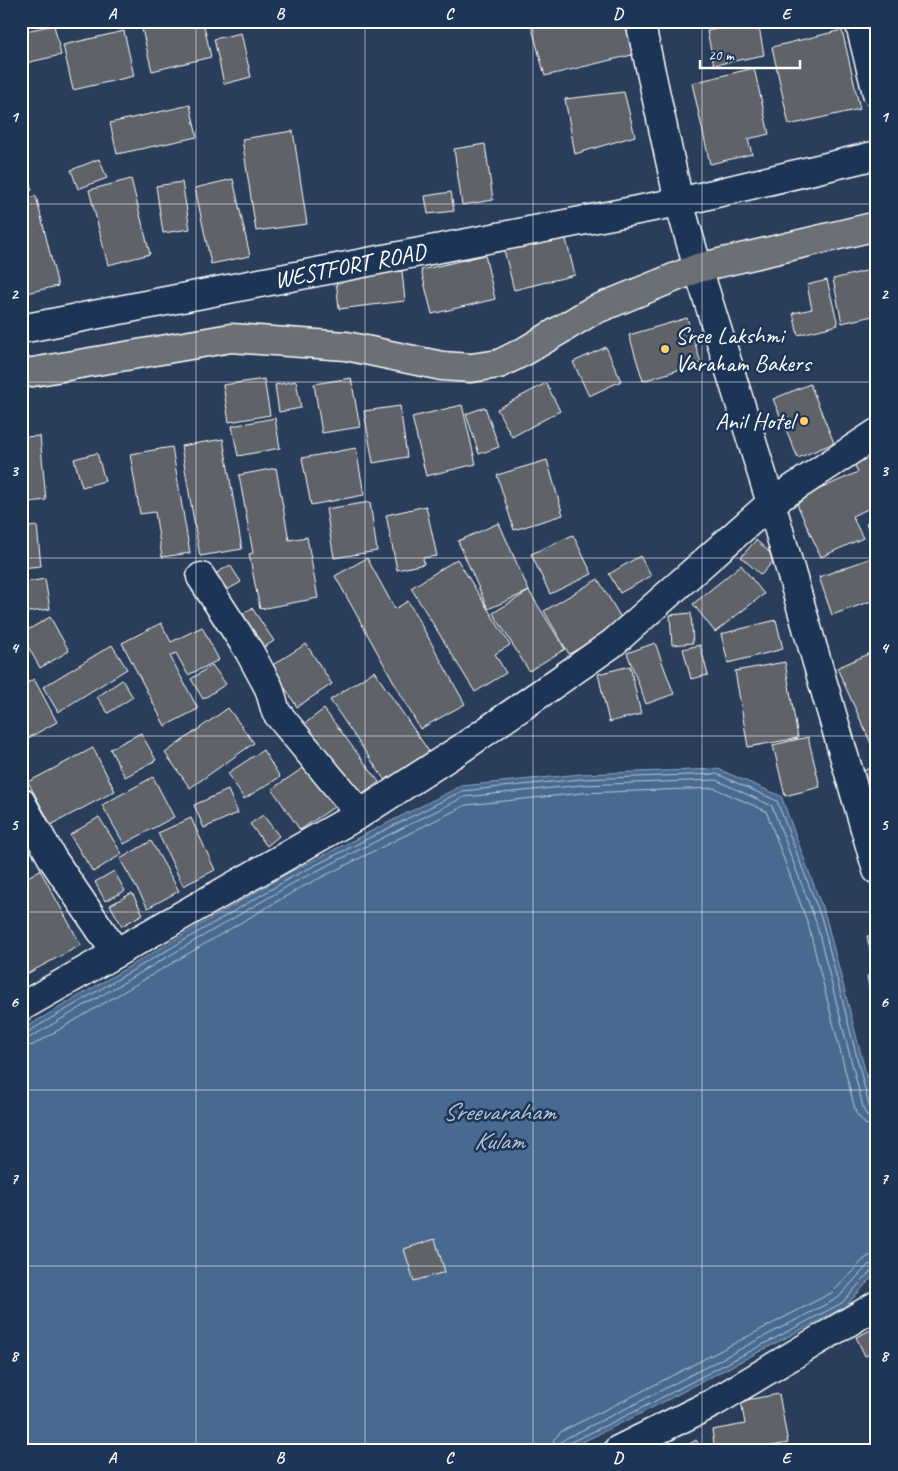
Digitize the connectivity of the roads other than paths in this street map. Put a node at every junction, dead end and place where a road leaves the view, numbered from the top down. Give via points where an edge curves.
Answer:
1 (640, 21) edge
2 (858, 21) edge
3 (877, 94) edge
4 (877, 154) edge
5 (679, 202) junction
6 (877, 226) edge
7 (698, 268) junction
8 (21, 329) edge
9 (21, 374) edge
10 (877, 433) edge
11 (771, 504) junction
12 (201, 577) dead end
13 (21, 802) edge
14 (360, 814) junction
15 (877, 870) edge
16 (116, 953) junction
17 (21, 1006) edge
18 (877, 1305) edge
19 (618, 1450) edge

1 - 5 street
2 - 3 street
4 - 5 street, WESTFORT ROAD
5 - 7 street
5 - 8 street, WESTFORT ROAD
6 - 7 main road
7 - 9 main road via 592,311 499,364 471,368 442,366 346,346 231,338
7 - 11 street
10 - 11 street
11 - 14 street via 613,643
11 - 15 street
12 - 14 street via 249,651 269,688 276,712
13 - 16 street via 52,858
14 - 16 street
16 - 17 street
18 - 19 street via 713,1403

